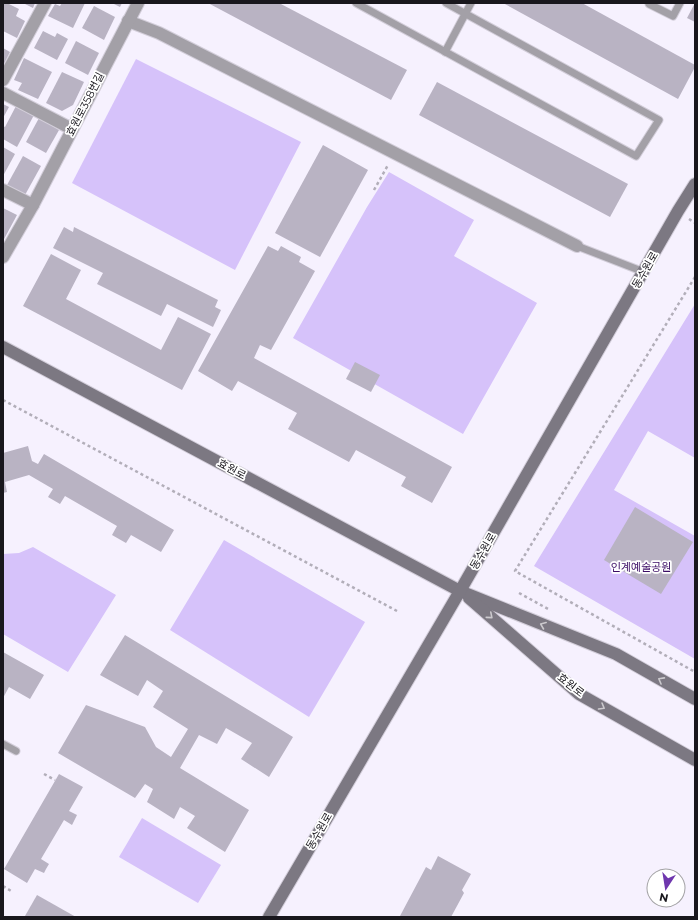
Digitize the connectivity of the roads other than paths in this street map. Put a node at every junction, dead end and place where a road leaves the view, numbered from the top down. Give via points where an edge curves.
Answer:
1 (45, 3) edge
2 (138, 3) edge
3 (356, 3) edge
4 (446, 3) edge
5 (471, 3) edge
6 (649, 3) edge
7 (680, 3) edge
8 (466, 13) junction
9 (128, 21) junction
10 (445, 52) junction
11 (3, 80) edge
12 (3, 93) edge
13 (72, 129) junction
14 (695, 184) edge
15 (3, 190) edge
16 (33, 205) junction
17 (577, 246) joint
18 (3, 257) edge
19 (644, 272) junction
20 (3, 347) edge
21 (460, 591) junction
22 (695, 699) edge
23 (3, 744) edge
24 (16, 751) dead end
25 (695, 760) edge
26 (269, 917) edge

1 - 11 street
2 - 9 street, 효원로358번길
3 - 10 lane
4 - 8 lane
5 - 8 lane
6 - 7 lane via 673,16
8 - 10 lane
8 - 10 lane via 659,120 636,156
9 - 13 street, 효원로358번길
9 - 17 street via 160,33
12 - 13 street
13 - 16 street, 효원로358번길
14 - 19 street, 동수원로
15 - 16 street
16 - 18 street, 효원로358번길
17 - 19 lane
19 - 21 street, 동수원로
20 - 21 street, 효원로
22 -> 21 street, 효원로 via 616,654
21 -> 25 street, 효원로 via 579,694
21 - 26 street, 동수원로
23 - 24 lane

